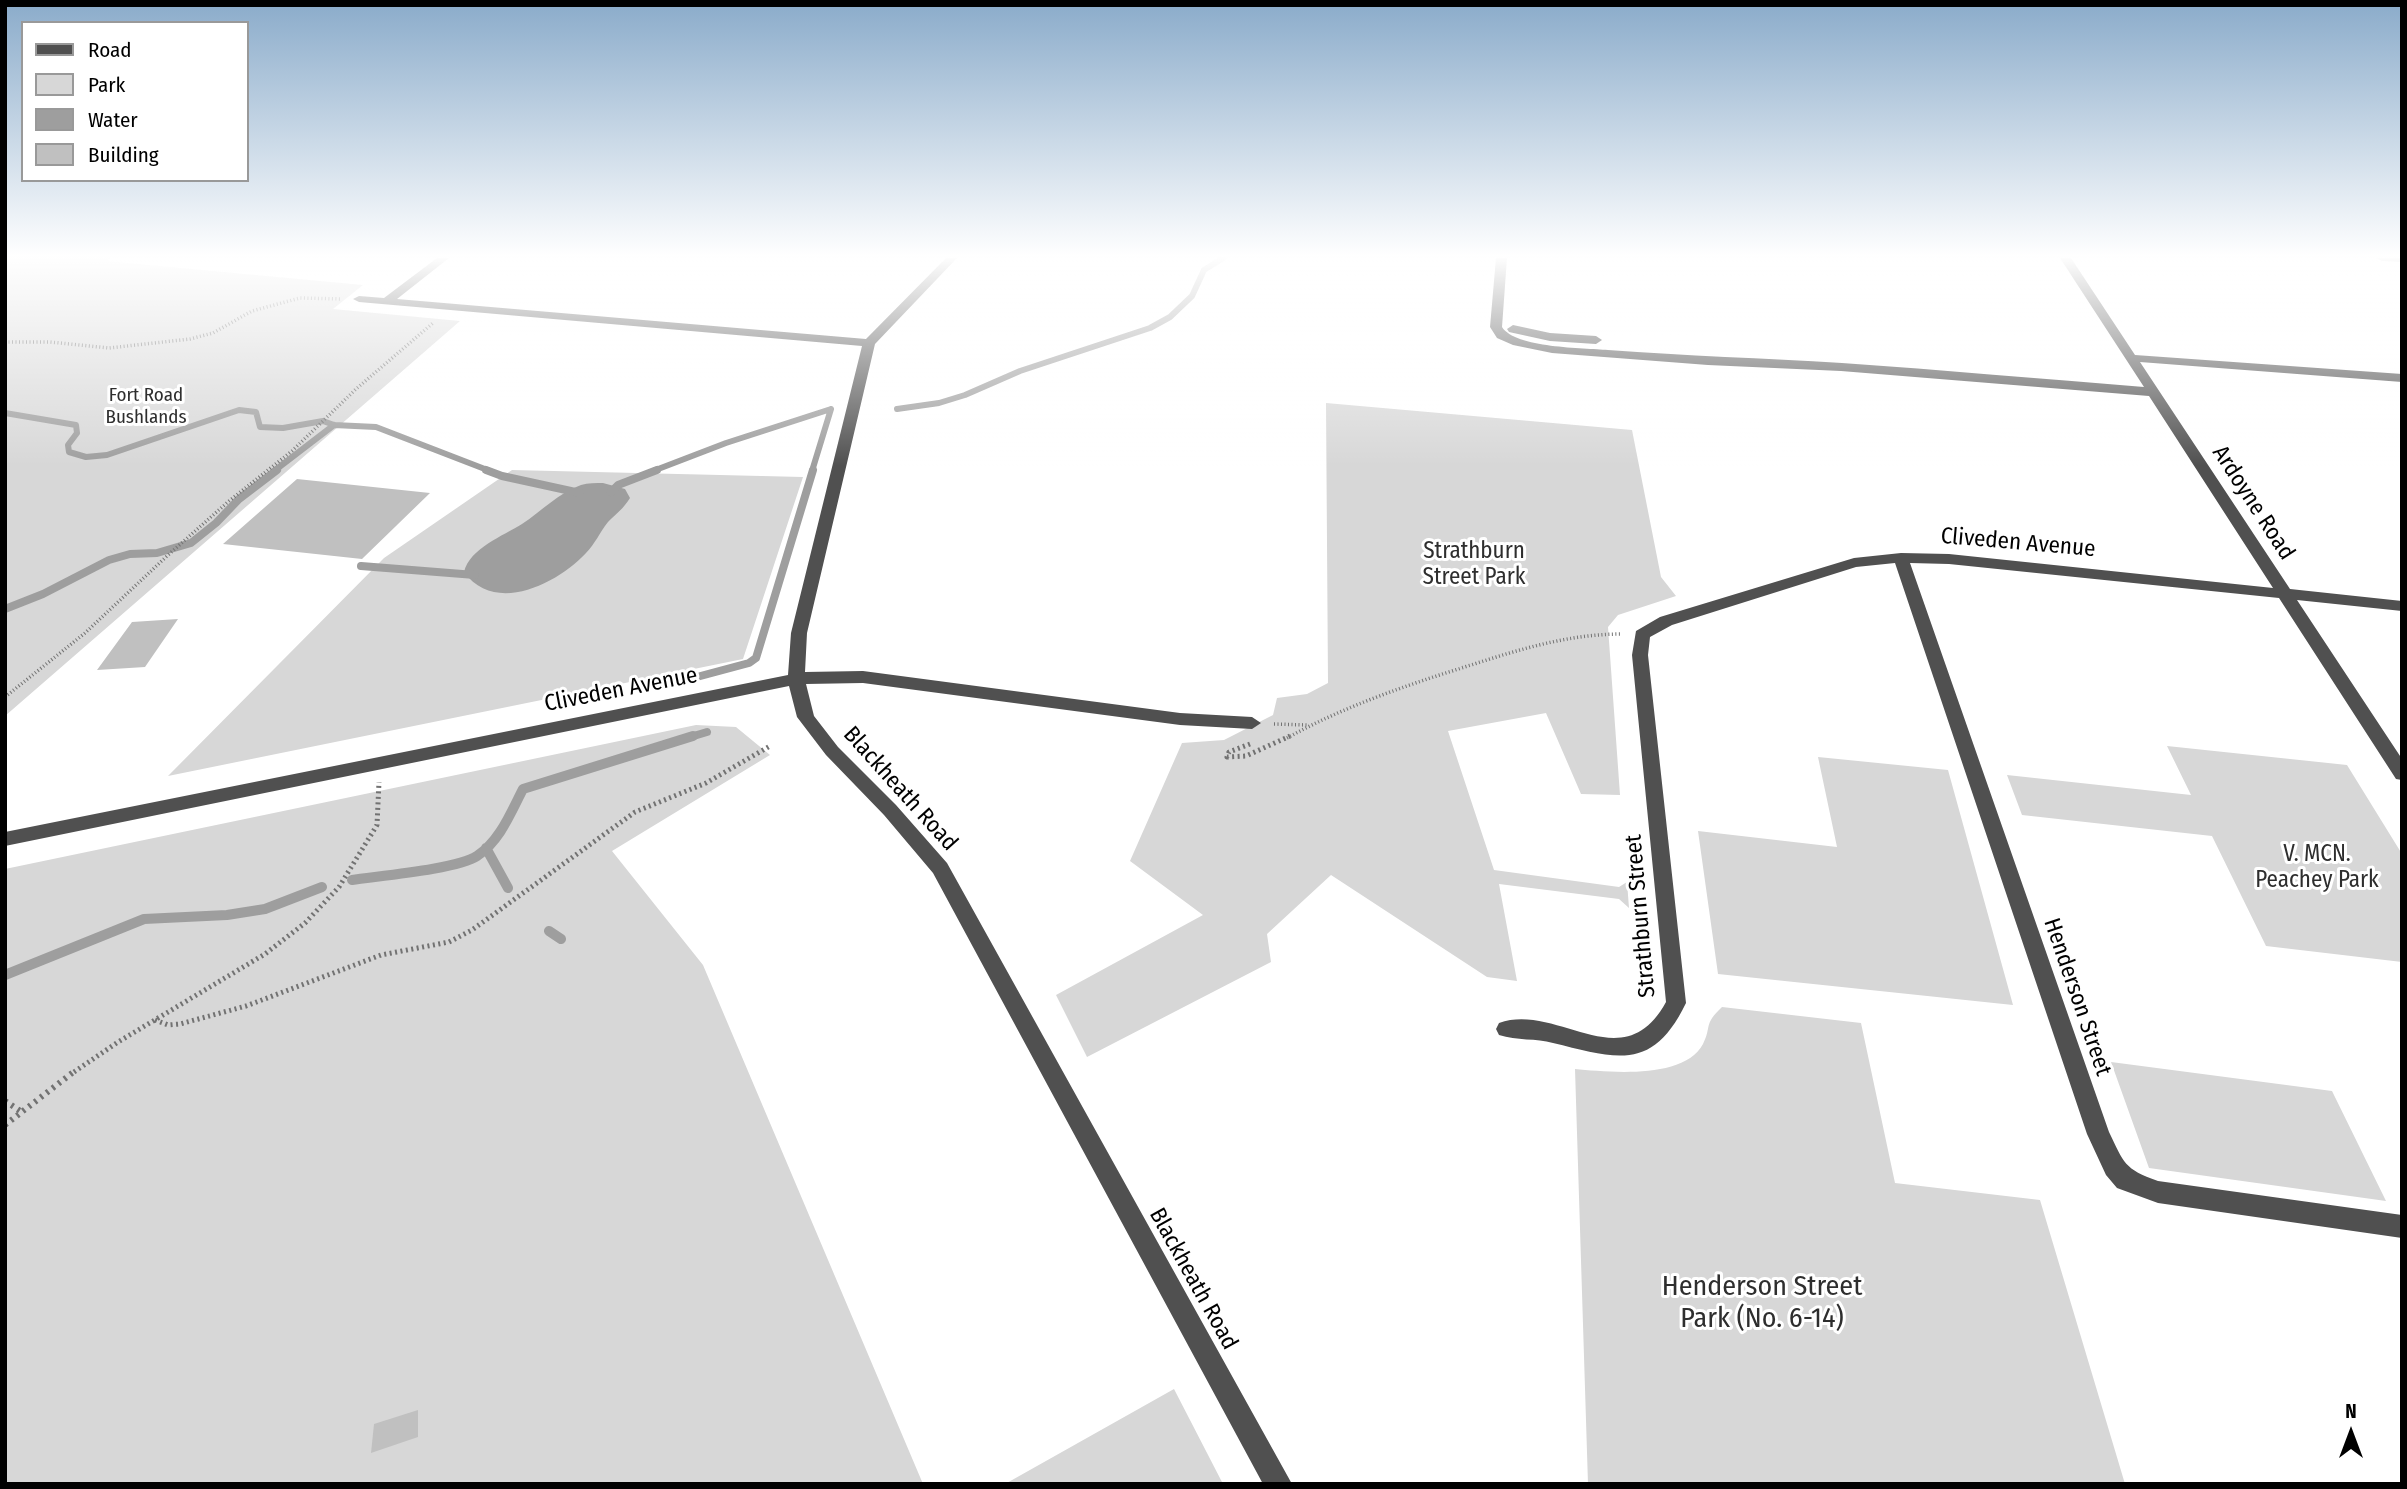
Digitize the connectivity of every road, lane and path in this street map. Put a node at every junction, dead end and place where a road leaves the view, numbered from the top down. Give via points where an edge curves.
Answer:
1 (222, 327) edge
2 (428, 327) edge
3 (690, 327) edge
4 (884, 327) edge
5 (1496, 327) edge
6 (2110, 327) edge
7 (5, 342) edge
8 (869, 343) junction
9 (1763, 353) dead end
10 (1707, 356) junction
11 (2130, 358) junction
12 (2402, 378) edge
13 (2153, 392) junction
14 (1901, 558) junction
15 (2286, 595) junction
16 (2402, 606) edge
17 (1642, 635) junction
18 (796, 679) junction
19 (5, 697) edge
20 (1252, 723) junction
21 (1311, 725) junction
22 (770, 746) dead end
23 (380, 764) junction
24 (2402, 774) edge
25 (5, 839) edge
26 (155, 1020) junction
27 (1507, 1029) dead end
28 (5, 1101) edge
29 (22, 1112) junction
30 (5, 1125) edge
31 (2402, 1227) edge
32 (1278, 1484) edge

1 - 7 path via 190,339 109,348
2 - 19 path via 85,633
3 - 8 street
4 - 8 street
5 - 10 street via 1501,335 1536,347 1551,343
6 - 11 street, Ardoyne Road
8 - 18 street, Blackheath Road via 799,633
9 - 10 street
10 - 13 street
11 - 12 street
11 - 13 street, Ardoyne Road
13 - 15 street, Ardoyne Road
14 - 15 street, Cliveden Avenue via 1949,559
14 - 17 street, Cliveden Avenue via 1854,563 1666,621
14 - 31 street, Henderson Street via 2098,1134 2114,1167 2125,1180 2158,1192
15 - 16 street, Cliveden Avenue
15 - 24 street, Ardoyne Road
17 - 21 path via 1608,633 1517,650
17 - 27 street, Strathburn Street via 1640,655 1675,1003 1652,1038 1626,1045 1594,1046 1547,1032
18 - 20 street, Cliveden Avenue via 863,677 1180,719
18 - 23 street, Cliveden Avenue
18 - 32 street, Blackheath Road via 806,717 832,751 940,867
20 - 21 path
20 - 21 path via 1261,729 1261,738 1227,757 1240,758
22 - 26 path via 706,783 635,812 449,942 381,955 246,1006 180,1024
23 - 25 street, Cliveden Avenue
23 - 26 path via 377,825 339,887 305,923 265,954
26 - 29 path via 72,1073
28 - 29 path
29 - 30 path

